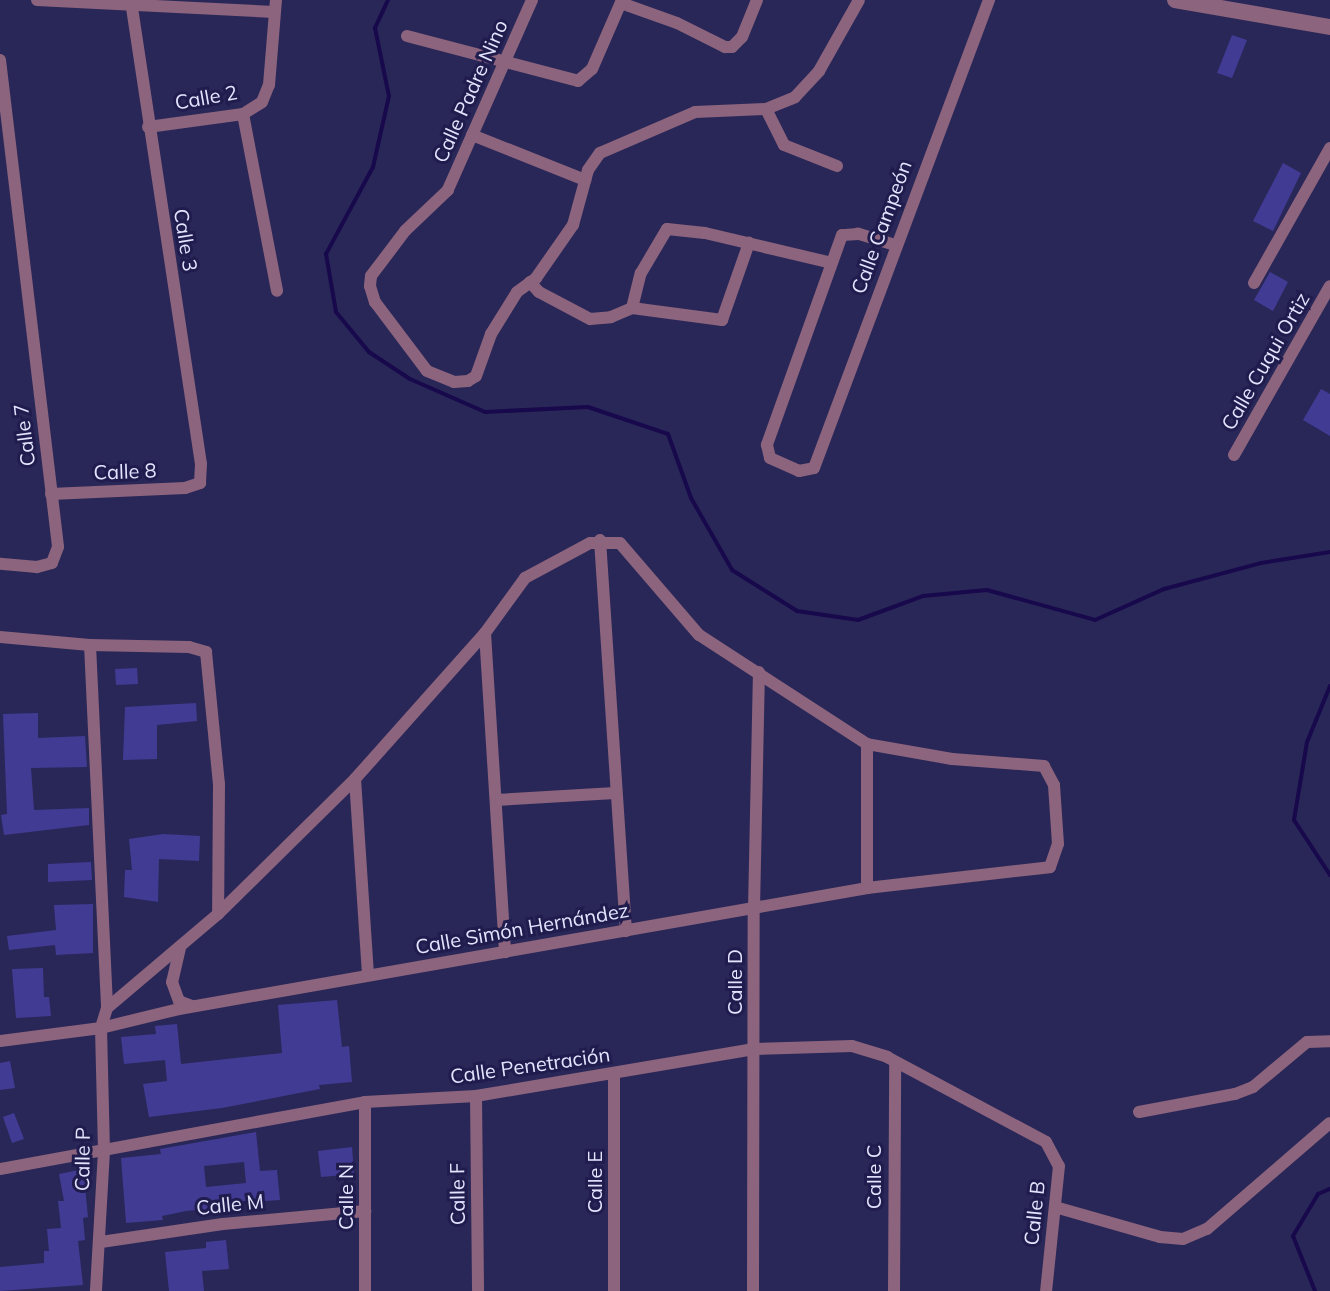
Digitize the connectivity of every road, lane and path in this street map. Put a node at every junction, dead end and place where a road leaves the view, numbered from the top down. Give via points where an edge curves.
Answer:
1 (37, 0) edge
2 (53, 0) edge
3 (532, 0) edge
4 (757, 0) edge
5 (859, 0) edge
6 (989, 0) edge
7 (1175, 0) edge
8 (621, 2) edge
9 (131, 3) junction
10 (275, 6) edge
11 (1330, 27) edge
12 (407, 36) dead end
13 (0, 60) edge
14 (506, 63) junction
15 (766, 109) junction
16 (243, 114) junction
17 (148, 127) junction
18 (472, 135) junction
19 (1330, 148) edge
20 (837, 166) dead end
21 (585, 180) junction
22 (749, 243) junction
23 (895, 245) junction
24 (832, 263) junction
25 (530, 282) junction
26 (1254, 283) dead end
27 (1330, 286) edge
28 (277, 291) dead end
29 (632, 308) junction
30 (1234, 455) dead end
31 (200, 483) joint
32 (51, 494) junction
33 (600, 540) junction
34 (0, 564) edge
35 (485, 633) junction
36 (0, 637) edge
37 (90, 645) junction
38 (759, 672) junction
39 (867, 744) junction
40 (355, 779) junction
41 (615, 793) junction
42 (496, 800) junction
43 (867, 888) junction
44 (754, 909) junction
45 (218, 914) junction
46 (626, 931) junction
47 (181, 946) junction
48 (505, 952) junction
49 (368, 975) junction
50 (195, 1007) junction
51 (107, 1008) junction
52 (0, 1025) edge
53 (101, 1028) junction
54 (1, 1041) edge
55 (1330, 1041) edge
56 (754, 1049) junction
57 (895, 1063) junction
58 (614, 1073) junction
59 (476, 1096) junction
60 (365, 1102) junction
61 (1139, 1112) dead end
62 (1330, 1123) edge
63 (1046, 1142) joint
64 (104, 1151) junction
65 (0, 1169) edge
66 (1055, 1207) junction
67 (365, 1211) junction
68 (101, 1242) junction
69 (96, 1291) edge
70 (365, 1291) edge
71 (478, 1291) edge
72 (614, 1291) edge
73 (753, 1291) edge
74 (894, 1291) edge
75 (1046, 1291) edge

1 - 2 street
2 - 9 street
3 - 14 street, Calle Padre Nino
4 - 8 street via 742,37 732,47
5 - 15 street via 809,84 795,97
6 - 23 street, Calle Campeón
7 - 11 street
8 - 14 street via 592,69 578,81
9 - 10 street
9 - 17 street, Calle 3
10 - 16 street, Calle 2 via 269,85 262,102
12 - 14 street
13 - 32 street, Calle 7
14 - 18 street, Calle Padre Nino
15 - 20 street via 784,145
15 - 21 street via 695,112 600,153
16 - 17 street, Calle 2
16 - 28 street
17 - 31 street, Calle 3
18 - 21 street
18 - 25 street, Calle Padre Nino via 448,190 375,267 370,286 375,302 427,371 441,379 468,381 476,376 517,292
19 - 26 street
21 - 25 street via 573,225
22 - 24 street
22 - 29 street via 663,230 641,273
22 - 29 street via 722,320
23 - 24 street via 849,233 842,235
23 - 24 street, Calle Campeón via 814,468 799,471 766,452
25 - 29 street via 590,319
27 - 30 street, Calle Cuqui Ortiz
31 - 32 street, Calle 8
32 - 34 street, Calle 7 via 58,547 52,563
33 - 35 street via 565,553 525,578
33 - 38 street via 620,543 699,635
33 - 41 street
35 - 40 street
35 - 42 street
36 - 37 street
37 - 45 street via 206,652 219,784
37 - 51 street
38 - 39 street
38 - 44 street, Calle D
39 - 43 street
39 - 43 street, Calle Simón Hernández via 1048,768 1057,805 1058,844 1053,865
40 - 45 street
40 - 49 street
41 - 42 street
41 - 46 street
42 - 48 street
43 - 44 street, Calle Simón Hernández
44 - 46 street, Calle Simón Hernández
44 - 56 street, Calle D
45 - 47 street
46 - 48 street, Calle Simón Hernández
47 - 50 street via 172,971 173,989 179,1001
47 - 51 street
48 - 49 street, Calle Simón Hernández
49 - 50 street, Calle Simón Hernández
50 - 53 street, Calle Simón Hernández
51 - 53 street, Calle P
52 - 54 street
53 - 54 street, Calle Simón Hernández
53 - 64 street, Calle P
55 - 61 street via 1307,1042 1270,1075 1235,1094
56 - 57 street, Calle Penetración via 852,1046
56 - 58 street, Calle Penetración
56 - 73 street, Calle D
57 - 63 street, Calle Penetración
57 - 74 street, Calle C
58 - 59 street, Calle Penetración
58 - 72 street, Calle E
59 - 60 street, Calle Penetración
59 - 71 street, Calle F
60 - 64 street, Calle Penetración
60 - 67 street, Calle N
62 - 66 street via 1207,1229 1183,1239
63 - 66 street, Calle B via 1059,1166
64 - 65 street, Calle Penetración
64 - 68 street, Calle P
66 - 75 street, Calle B
67 - 68 street, Calle M
67 - 70 street, Calle N
68 - 69 street, Calle P

